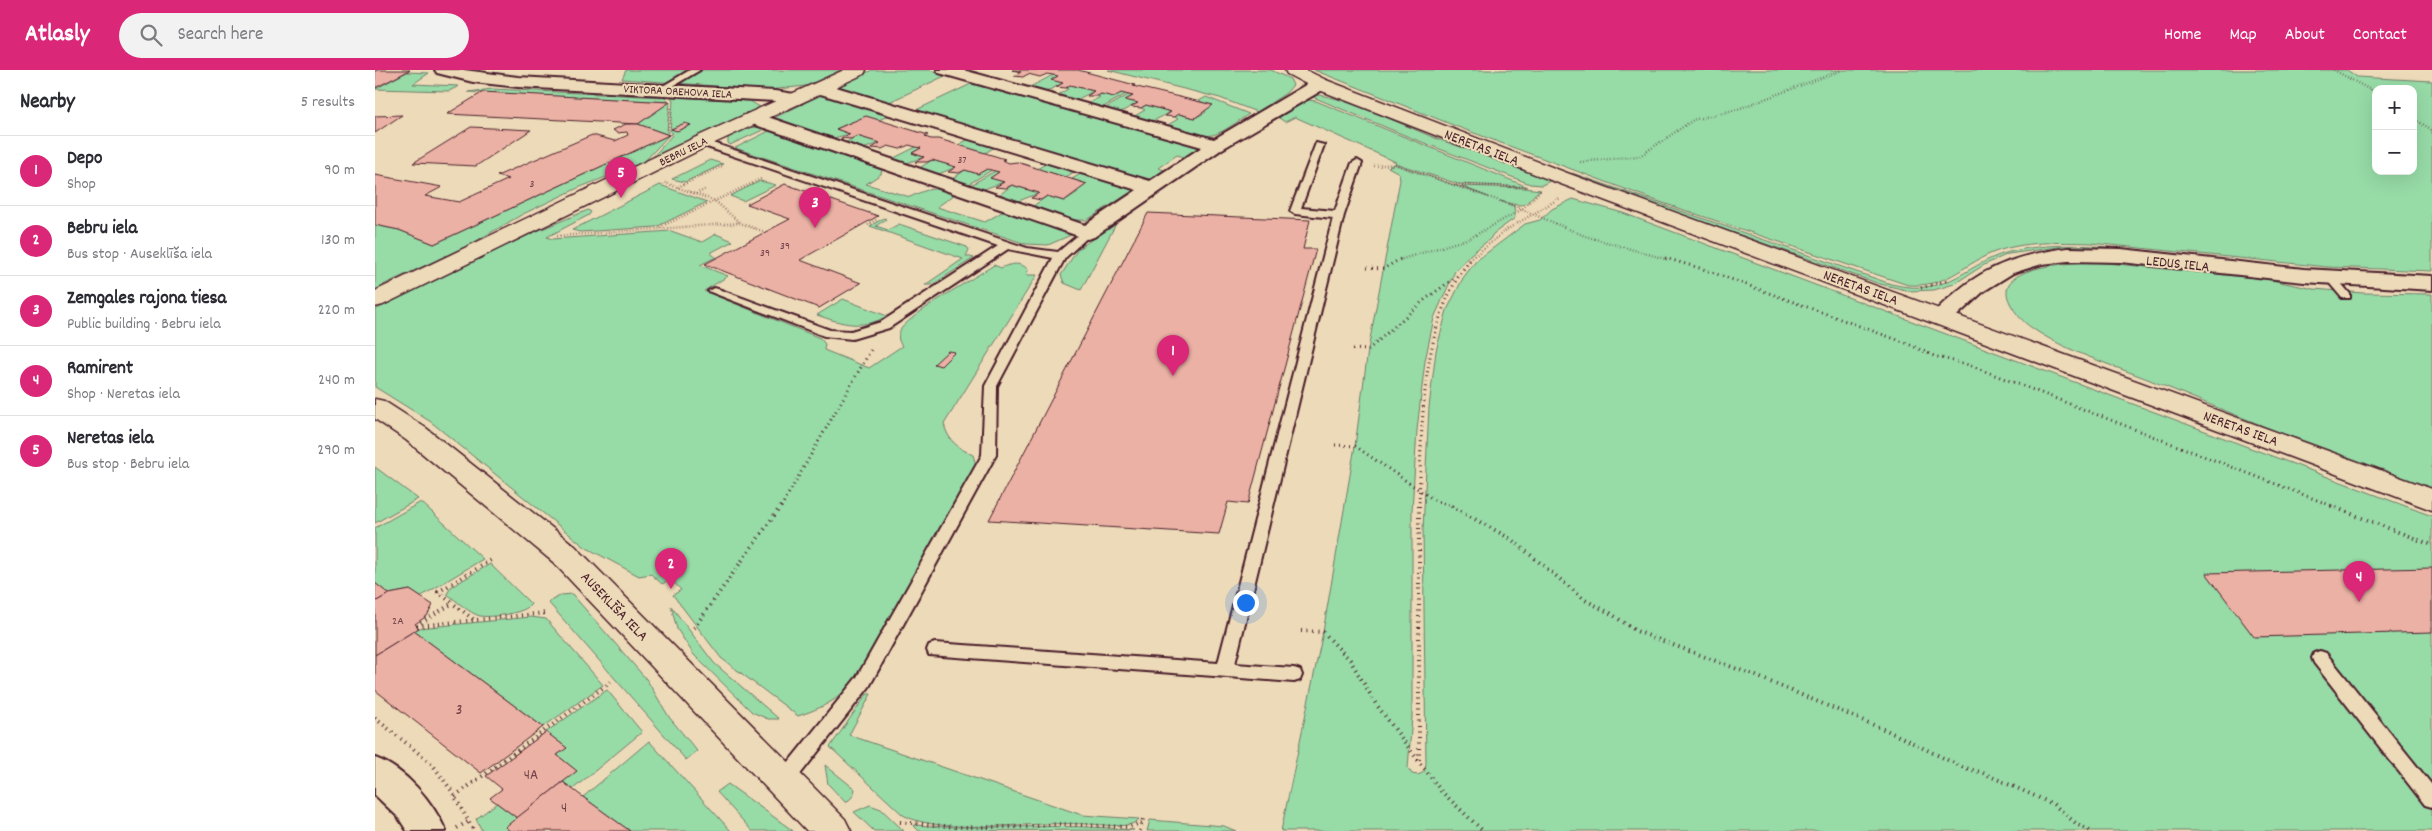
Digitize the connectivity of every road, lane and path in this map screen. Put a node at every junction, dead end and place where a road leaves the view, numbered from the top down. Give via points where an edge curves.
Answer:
1 (443, 70) edge
2 (696, 70) edge
3 (858, 70) edge
4 (945, 70) edge
5 (1293, 70) edge
6 (1842, 70) edge
7 (2334, 70) edge
8 (1320, 84) junction
9 (820, 88) junction
10 (660, 90) junction
11 (2372, 91) edge
12 (795, 99) junction
13 (753, 118) junction
14 (2417, 121) edge
15 (2432, 130) edge
16 (665, 141) dead end
17 (701, 142) junction
18 (1216, 145) junction
19 (1319, 145) dead end
20 (730, 163) dead end
21 (1361, 165) joint
22 (1578, 174) junction
23 (768, 176) dead end
24 (670, 178) dead end
25 (1453, 185) junction
26 (1533, 186) dead end
27 (678, 187) junction
28 (1151, 188) junction
29 (706, 189) dead end
30 (1542, 189) dead end
31 (696, 194) junction
32 (715, 201) junction
33 (1521, 210) junction
34 (1532, 214) junction
35 (1339, 215) junction
36 (740, 223) junction
37 (657, 229) junction
38 (559, 232) dead end
39 (765, 232) dead end
40 (1087, 233) junction
41 (1007, 246) junction
42 (1060, 256) junction
43 (1367, 268) dead end
44 (1460, 274) junction
45 (2331, 278) junction
46 (1950, 279) dead end
47 (2432, 283) edge
48 (1919, 288) dead end
49 (714, 291) dead end
50 (2347, 296) dead end
51 (375, 300) edge
52 (1942, 317) junction
53 (885, 326) junction
54 (1353, 349) dead end
55 (375, 407) edge
56 (1335, 445) dead end
57 (1419, 490) junction
58 (2432, 500) edge
59 (2432, 545) edge
60 (491, 560) dead end
61 (453, 604) junction
62 (545, 612) dead end
63 (473, 619) junction
64 (694, 628) dead end
65 (1301, 631) dead end
66 (935, 650) dead end
67 (2320, 658) dead end
68 (1225, 670) junction
69 (1294, 675) dead end
70 (611, 682) dead end
71 (375, 718) edge
72 (1419, 762) junction
73 (375, 773) edge
74 (785, 780) junction
75 (2430, 794) edge
76 (455, 796) junction
77 (469, 821) junction
78 (900, 822) dead end
79 (428, 831) edge
80 (453, 831) edge
81 (474, 831) edge
82 (832, 831) edge
83 (1140, 831) edge
84 (1483, 831) edge
85 (2091, 831) edge

1 - 10 street, VIKTORA OREHOVA IELA via 518,82
2 - 10 lane
3 - 9 street, BEBRU IELA
4 - 18 street
5 - 8 street, NERETAS IELA
6 - 22 path via 1738,109 1693,120 1640,156
7 - 11 path
8 - 18 street
8 - 22 street, NERETAS IELA
9 - 12 street, BEBRU IELA
9 - 28 street
10 - 12 street, VIKTORA OREHOVA IELA
10 - 16 path via 671,102 671,134
12 - 13 street, BEBRU IELA
13 - 17 street, BEBRU IELA
13 - 40 street
14 - 15 path
17 - 41 lane
17 - 51 street, BEBRU IELA
18 - 28 street
19 - 35 lane via 1295,211
20 - 27 path
21 - 25 path via 1394,164
21 - 35 lane
22 - 34 path
22 - 52 street, NERETAS IELA
23 - 32 path
24 - 27 path via 662,182
25 - 26 path
25 - 33 path
27 - 31 path
28 - 40 street
29 - 31 path
30 - 33 path
31 - 32 path
32 - 36 path
32 - 37 path
33 - 34 path
33 - 43 path via 1470,238 1400,259 1383,268
34 - 44 path via 1475,255
34 - 59 path via 1585,236 1703,268 1934,356 1969,365
35 - 68 lane
36 - 37 path
36 - 39 path
37 - 38 path via 551,237
40 - 42 lane
41 - 42 lane
41 - 53 lane
42 - 74 lane via 991,386 989,455 863,682
44 - 54 path via 1423,301 1368,350
44 - 57 path via 1437,330 1431,358
45 - 47 street, LEDUS IELA
45 - 50 lane
45 - 52 street, LEDUS IELA via 2134,258 2059,255 2035,259 1998,272
46 - 48 path
49 - 53 lane via 828,333 852,335
52 - 58 street, NERETAS IELA
53 - 64 path via 775,517
55 - 74 street, AUSEKLĪŠA IELA via 417,434 565,554
56 - 57 path via 1355,446
57 - 72 path
57 - 85 path via 1511,539 1585,600 1636,631 1756,676 1889,731 1962,767 2029,792 2053,804 2078,825
60 - 61 path via 438,592
61 - 63 path
61 - 63 path via 417,625
62 - 63 path
65 - 72 path via 1323,632 1350,660 1376,704
66 - 68 lane
67 - 75 lane
68 - 69 lane
70 - 76 path
71 - 76 path via 432,764
72 - 84 path via 1441,791
73 - 79 street via 405,800
74 - 82 street, AUSEKLĪŠA IELA
76 - 77 path
77 - 80 path
77 - 81 path
78 - 83 path via 955,827 1058,824 1129,827 1143,821

